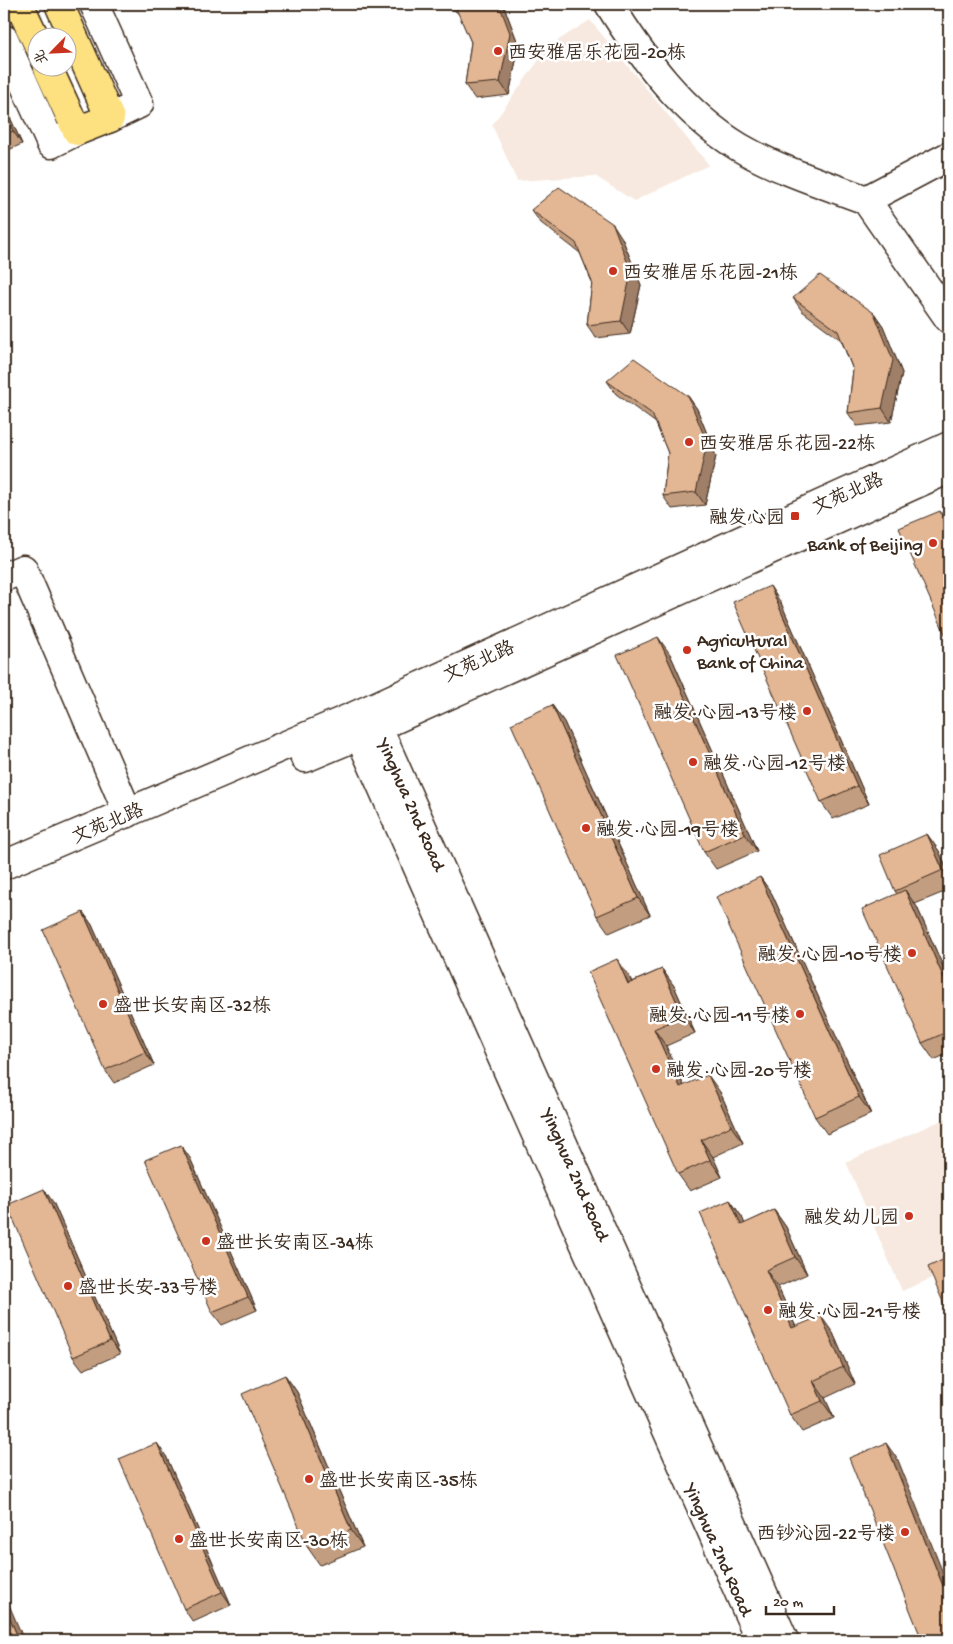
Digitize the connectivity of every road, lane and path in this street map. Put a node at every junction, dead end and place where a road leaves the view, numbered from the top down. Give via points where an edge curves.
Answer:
1 (19, 4) edge
2 (59, 4) edge
3 (94, 4) edge
4 (609, 4) edge
5 (30, 28) edge
6 (4, 39) edge
7 (53, 78) edge
8 (110, 118) junction
9 (77, 131) junction
10 (949, 156) edge
11 (866, 200) junction
12 (949, 319) edge
13 (949, 446) edge
14 (949, 469) edge
15 (4, 577) edge
16 (365, 722) junction
17 (128, 813) junction
18 (4, 865) edge
19 (4, 884) edge
20 (760, 1640) edge
21 (784, 1640) edge

1 - 5 main road
2 - 8 main road
3 - 8 street via 139,104
4 - 11 street via 652,68 692,112 739,147
6 - 9 street via 51,144
7 - 9 main road
8 - 9 main road
10 - 11 street
11 - 12 street
13 - 16 street, 文苑北路
14 - 16 street, 文苑北路
15 - 17 street via 23,569
16 - 17 street, 文苑北路
16 - 19 street, 文苑北路
16 - 20 street, Yinghua 2nd Road
16 - 21 street, Yinghua 2nd Road
17 - 18 street, 文苑北路

